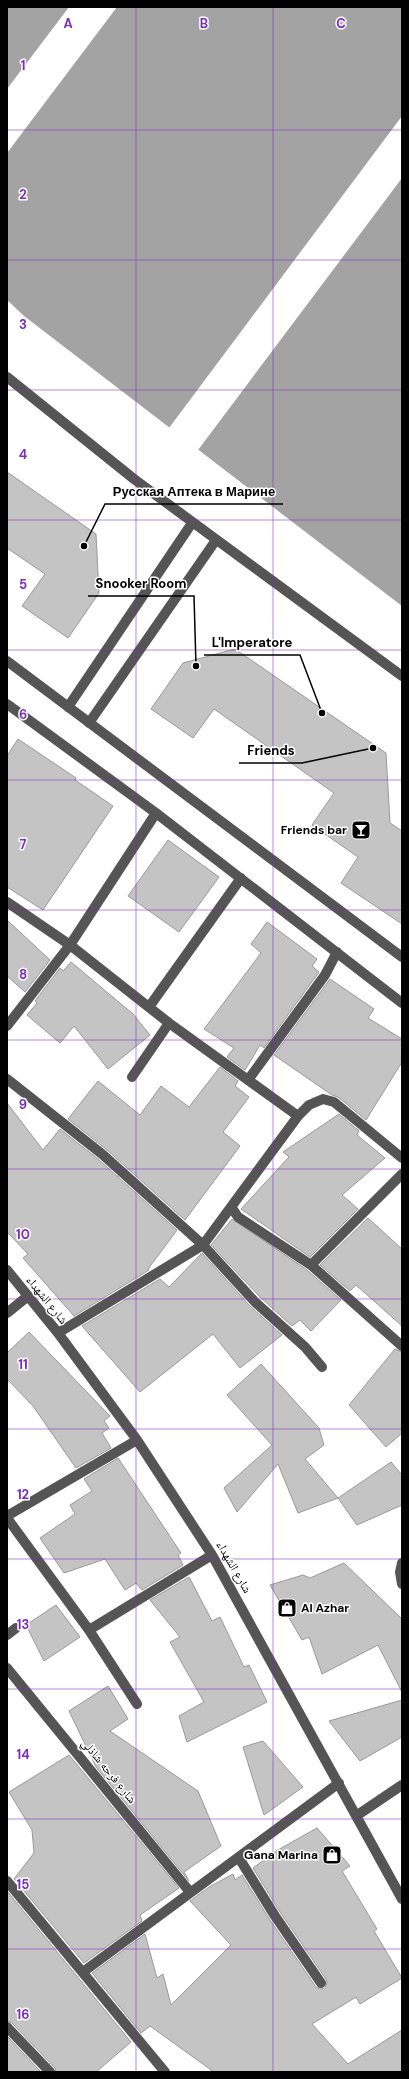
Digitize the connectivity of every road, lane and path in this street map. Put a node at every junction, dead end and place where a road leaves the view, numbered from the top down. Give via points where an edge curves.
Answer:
1 (7, 378) edge
2 (192, 523) junction
3 (216, 540) junction
4 (7, 661) edge
5 (402, 676) edge
6 (7, 704) edge
7 (68, 707) junction
8 (89, 723) junction
9 (156, 813) junction
10 (241, 878) junction
11 (7, 902) edge
12 (70, 944) junction
13 (337, 952) junction
14 (402, 957) edge
15 (402, 1003) edge
16 (149, 1008) junction
17 (169, 1023) junction
18 (7, 1026) edge
19 (132, 1077) dead end
20 (7, 1080) edge
21 (248, 1080) junction
22 (298, 1116) junction
23 (402, 1158) edge
24 (402, 1174) edge
25 (232, 1208) junction
26 (203, 1245) junction
27 (311, 1265) junction
28 (7, 1270) edge
29 (28, 1296) junction
30 (7, 1313) edge
31 (58, 1334) junction
32 (402, 1346) edge
33 (322, 1367) dead end
34 (137, 1440) junction
35 (7, 1517) edge
36 (212, 1554) junction
37 (402, 1563) edge
38 (402, 1584) edge
39 (16, 1628) dead end
40 (89, 1630) junction
41 (7, 1635) edge
42 (7, 1668) edge
43 (137, 1704) dead end
44 (339, 1783) junction
45 (402, 1785) edge
46 (356, 1816) junction
47 (239, 1858) junction
48 (7, 1881) edge
49 (190, 1892) junction
50 (402, 1899) edge
51 (83, 1972) junction
52 (321, 1983) dead end
53 (7, 2027) edge
54 (50, 2072) edge
55 (165, 2072) edge

1 - 2 street
2 - 3 street
2 - 7 street
3 - 5 street
3 - 8 street
4 - 7 street
6 - 9 street
7 - 8 street
8 - 14 street
9 - 10 street
9 - 12 street
10 - 13 street
10 - 16 street
11 - 12 street
12 - 16 street
12 - 18 street
13 - 15 street
13 - 21 street via 325,975
16 - 17 street
17 - 19 street
17 - 21 street
20 - 26 street via 102,1154
21 - 22 street
22 - 23 street via 309,1105 323,1099 334,1102
22 - 25 street
24 - 27 street
25 - 26 street
25 - 27 street via 238,1217
26 - 31 street
26 - 33 street via 255,1302 305,1347
27 - 32 street
28 - 29 street, شارع الشهداء
29 - 30 street
29 - 31 street, شارع الشهداء
31 - 34 street, شارع الشهداء
34 - 35 street
34 - 36 street, شارع الشهداء
35 - 40 street
36 - 40 street
36 - 44 street, شارع الشهداء
37 - 38 street
39 - 41 street
40 - 43 street
42 - 49 street, شارع فرحه شاذلي
44 - 46 street, شارع الشهداء
44 - 47 street
45 - 46 street
46 - 50 street, شارع الشهداء
47 - 49 street
47 - 52 street
48 - 51 street
49 - 51 street
51 - 55 street
53 - 54 street

